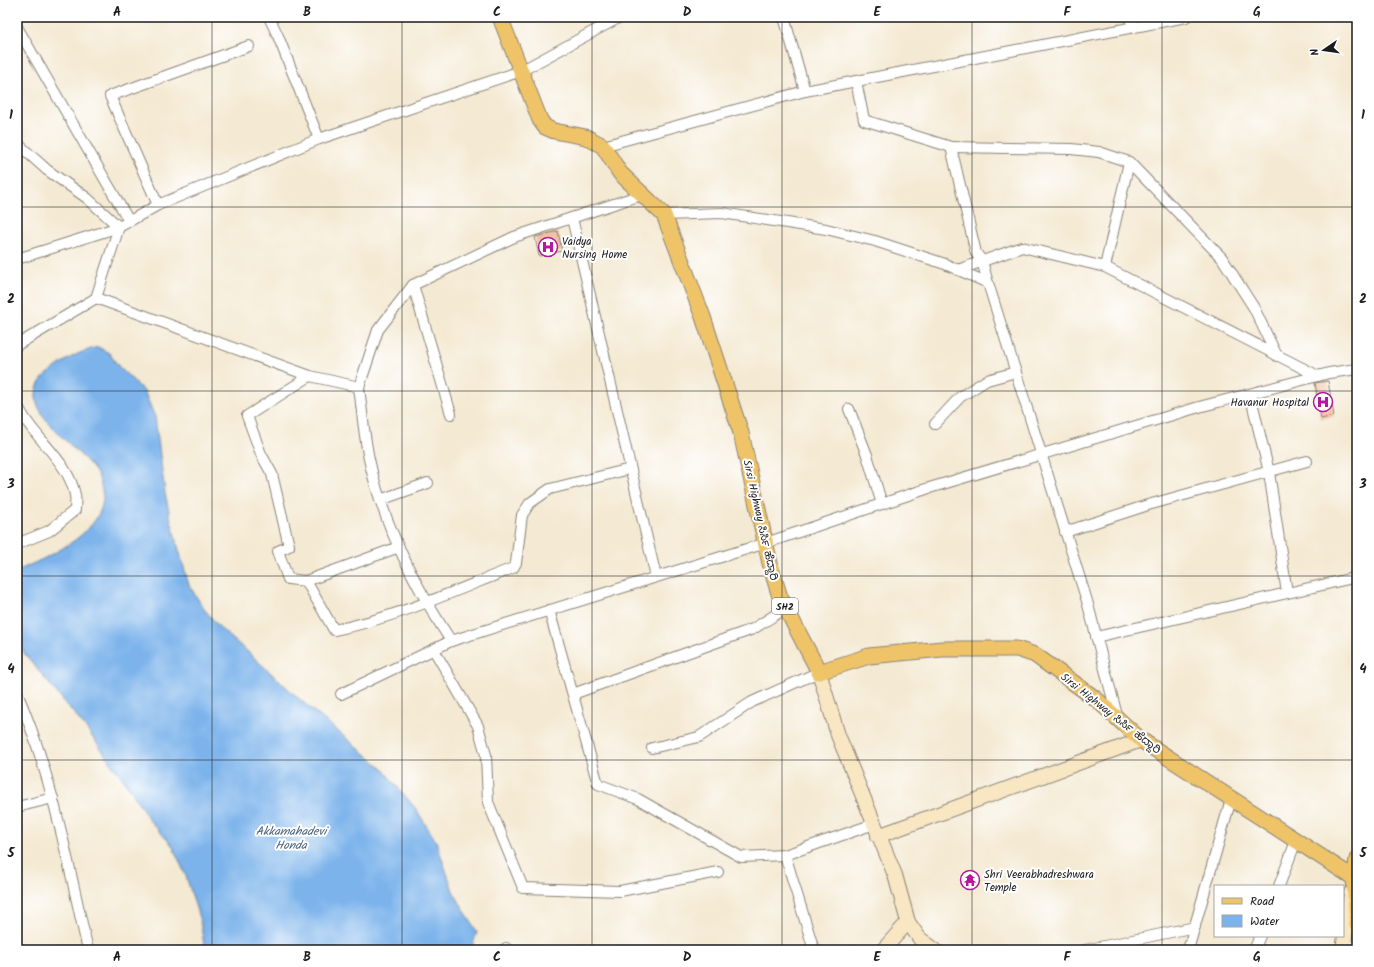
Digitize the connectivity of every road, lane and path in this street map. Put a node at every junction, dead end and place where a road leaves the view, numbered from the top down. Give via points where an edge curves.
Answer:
1 (269, 17) edge
2 (500, 17) edge
3 (620, 17) edge
4 (784, 17) edge
5 (1129, 17) edge
6 (1186, 17) edge
7 (17, 27) edge
8 (1134, 28) junction
9 (249, 46) dead end
10 (521, 71) junction
11 (856, 81) junction
12 (805, 91) junction
13 (319, 139) junction
14 (17, 143) edge
15 (603, 146) junction
16 (951, 147) junction
17 (1129, 162) junction
18 (644, 194) junction
19 (158, 205) junction
20 (664, 215) junction
21 (572, 218) junction
22 (129, 221) junction
23 (119, 226) junction
24 (17, 259) edge
25 (982, 261) junction
26 (1105, 268) junction
27 (958, 270) junction
28 (988, 283) junction
29 (413, 285) junction
30 (96, 298) junction
31 (17, 345) edge
32 (1277, 356) junction
33 (1357, 369) edge
34 (1016, 372) junction
35 (310, 376) junction
36 (1318, 376) junction
37 (359, 387) junction
38 (1250, 394) junction
39 (17, 404) edge
40 (849, 409) dead end
41 (451, 414) dead end
42 (935, 424) dead end
43 (1041, 454) junction
44 (1307, 461) dead end
45 (630, 469) junction
46 (1269, 472) junction
47 (428, 483) dead end
48 (380, 500) junction
49 (882, 504) junction
50 (1065, 532) junction
51 (766, 543) junction
52 (17, 544) edge
53 (400, 547) junction
54 (656, 577) junction
55 (1357, 577) edge
56 (306, 580) junction
57 (1287, 593) junction
58 (426, 603) junction
59 (786, 608) junction
60 (549, 610) junction
61 (1096, 637) junction
62 (452, 641) junction
63 (434, 650) junction
64 (819, 672) junction
65 (17, 693) edge
66 (341, 694) dead end
67 (573, 694) junction
68 (1118, 719) junction
69 (1141, 740) junction
70 (652, 748) dead end
71 (53, 798) junction
72 (1232, 799) junction
73 (17, 807) edge
74 (876, 830) junction
75 (1296, 841) junction
76 (785, 855) junction
77 (1357, 859) edge
78 (718, 872) dead end
79 (1356, 883) edge
80 (1278, 885) edge
81 (908, 922) junction
82 (1357, 926) edge
83 (1195, 927) junction
84 (1260, 937) edge
85 (88, 950) edge
86 (814, 950) edge
87 (883, 950) edge
88 (935, 950) edge
89 (1084, 950) edge
90 (1188, 950) edge
91 (1254, 950) edge
92 (1343, 950) edge

1 - 13 street
2 - 10 main road
3 - 10 street
4 - 12 street
5 - 8 street
6 - 8 street
7 - 22 street
8 - 11 street
9 - 19 street via 110,96
10 - 13 street
10 - 15 main road via 545,127 586,137
11 - 12 street
11 - 16 street via 864,120
12 - 15 street
13 - 19 street
14 - 23 street
15 - 18 main road, Sirsi Highway ಸಿರ್ಸಿ ಹೆದ್ದಾರಿ / SH2 via 620,173
16 - 17 street via 1071,149 1099,152
16 - 25 street via 976,253
17 - 26 street
17 - 32 street via 1222,258 1254,308
18 - 20 main road, Sirsi Highway ಸಿರ್ಸಿ ಹೆದ್ದಾರಿ / SH2
18 - 21 street
19 - 22 street
20 - 27 street via 722,213 826,229 875,241
20 - 51 main road, Sirsi Highway ಸಿರ್ಸಿ ಹೆದ್ದಾರಿ / SH2 via 704,317 741,433
21 - 29 street via 514,237
21 - 45 street
22 - 23 street
23 - 24 street
23 - 30 street
25 - 26 street via 1022,247
25 - 27 street
25 - 28 street
26 - 32 street
27 - 28 street
28 - 34 street
29 - 37 street via 378,330
29 - 41 street
30 - 31 street
30 - 35 street
32 - 36 street
33 - 36 street
34 - 42 street via 986,380 960,397
34 - 43 street
35 - 37 street
35 - 56 street via 247,416 261,454 272,474 289,546 278,552 288,579
36 - 38 street
37 - 48 street via 369,459
38 - 43 street
38 - 46 street
39 - 52 street via 22,415 66,470 76,496 75,510 49,531
40 - 49 street
43 - 49 street
43 - 50 street
44 - 46 street
45 - 54 street
45 - 58 street via 550,489 530,502 522,515 516,563 513,568
46 - 50 street via 1148,505
46 - 57 street
47 - 48 street
48 - 53 street
49 - 51 street
50 - 61 street
51 - 54 street
51 - 59 main road, Sirsi Highway ಸಿರ್ಸಿ ಹೆದ್ದಾರಿ / SH2 via 771,568
53 - 56 street
53 - 58 street
54 - 60 street
55 - 57 street
56 - 58 street via 334,630 398,614
57 - 61 street
58 - 62 street
59 - 64 main road, Sirsi Highway ಸಿರ್ಸಿ ಹೆದ್ದಾರಿ / SH2
59 - 67 street via 753,629
60 - 62 street
60 - 67 street
61 - 68 street
62 - 63 street
63 - 66 street
63 - 78 street via 478,726 486,755 488,802 523,888 620,891
64 - 68 main road, Sirsi Highway ಸಿರ್ಸಿ ಹೆದ್ದಾರಿ via 869,656 942,649 1017,649 1035,655 1096,699
64 - 70 street via 752,702 699,737
64 - 74 street via 838,734
65 - 71 street via 30,724
67 - 76 street via 598,784 638,799 741,857
68 - 69 main road, Sirsi Highway ಸಿರ್ಸಿ ಹೆದ್ದಾರಿ
69 - 72 main road, Sirsi Highway ಸಿರ್ಸಿ ಹೆದ್ದಾರಿ
69 - 74 street
71 - 73 street
71 - 85 street
72 - 75 main road, Sirsi Highway ಸಿರ್ಸಿ ಹೆದ್ದಾರಿ
72 - 83 street
74 - 76 street
74 - 81 street via 895,875
75 - 79 main road, Sirsi Highway ಸಿರ್ಸಿ ಹೆದ್ದಾರಿ
75 - 80 street
76 - 86 street
77 - 79 main road
79 - 82 main road
79 - 92 street
81 - 87 street
81 - 88 street via 920,940
83 - 89 street
83 - 90 street
84 - 91 street

